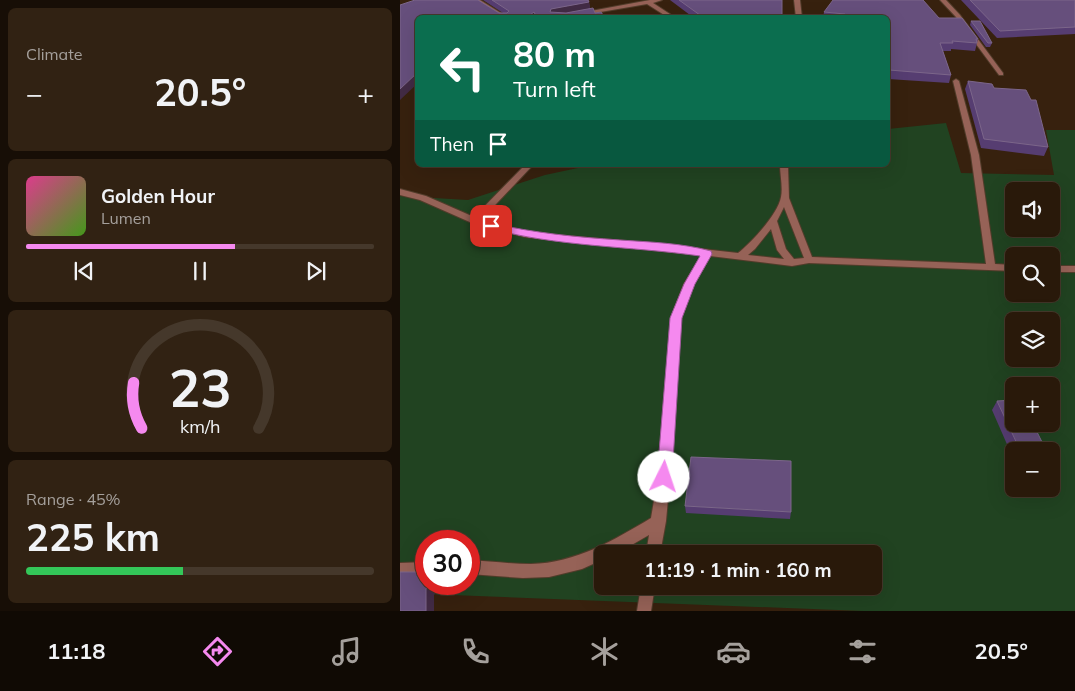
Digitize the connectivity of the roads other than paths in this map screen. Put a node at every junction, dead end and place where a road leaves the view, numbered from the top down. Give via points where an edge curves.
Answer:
1 (476, 0) edge
2 (660, 0) edge
3 (798, 0) edge
4 (943, 0) edge
5 (646, 1) edge
6 (573, 14) edge
7 (502, 15) edge
8 (669, 15) edge
9 (799, 15) edge
10 (1001, 74) dead end
11 (956, 81) dead end
12 (527, 167) edge
13 (784, 167) edge
14 (400, 192) edge
15 (785, 198) junction
16 (773, 220) junction
17 (474, 222) junction
18 (707, 254) junction
19 (739, 257) junction
20 (809, 260) junction
21 (792, 263) junction
22 (991, 267) junction
23 (1005, 268) edge
24 (1060, 269) edge
25 (1075, 269) edge
26 (659, 521) junction
27 (655, 545) edge
28 (480, 568) edge
29 (415, 569) edge
30 (400, 570) edge
31 (647, 595) edge
32 (644, 611) edge

1 - 7 street
2 - 5 street
3 - 9 street
4 - 10 street
5 - 6 street
5 - 8 street
11 - 22 street via 975,155
12 - 17 street
13 - 15 street
14 - 17 street via 423,198
15 - 16 street
15 - 20 street
16 - 19 street via 752,247
16 - 21 street via 782,250
17 - 18 street via 555,238
18 - 19 street
18 - 26 street via 689,284 676,318
19 - 21 street
20 - 21 street
20 - 22 street
22 - 23 street
24 - 25 street
26 - 27 street
26 - 28 street via 613,549 576,565 533,571
29 - 30 street
31 - 32 street

